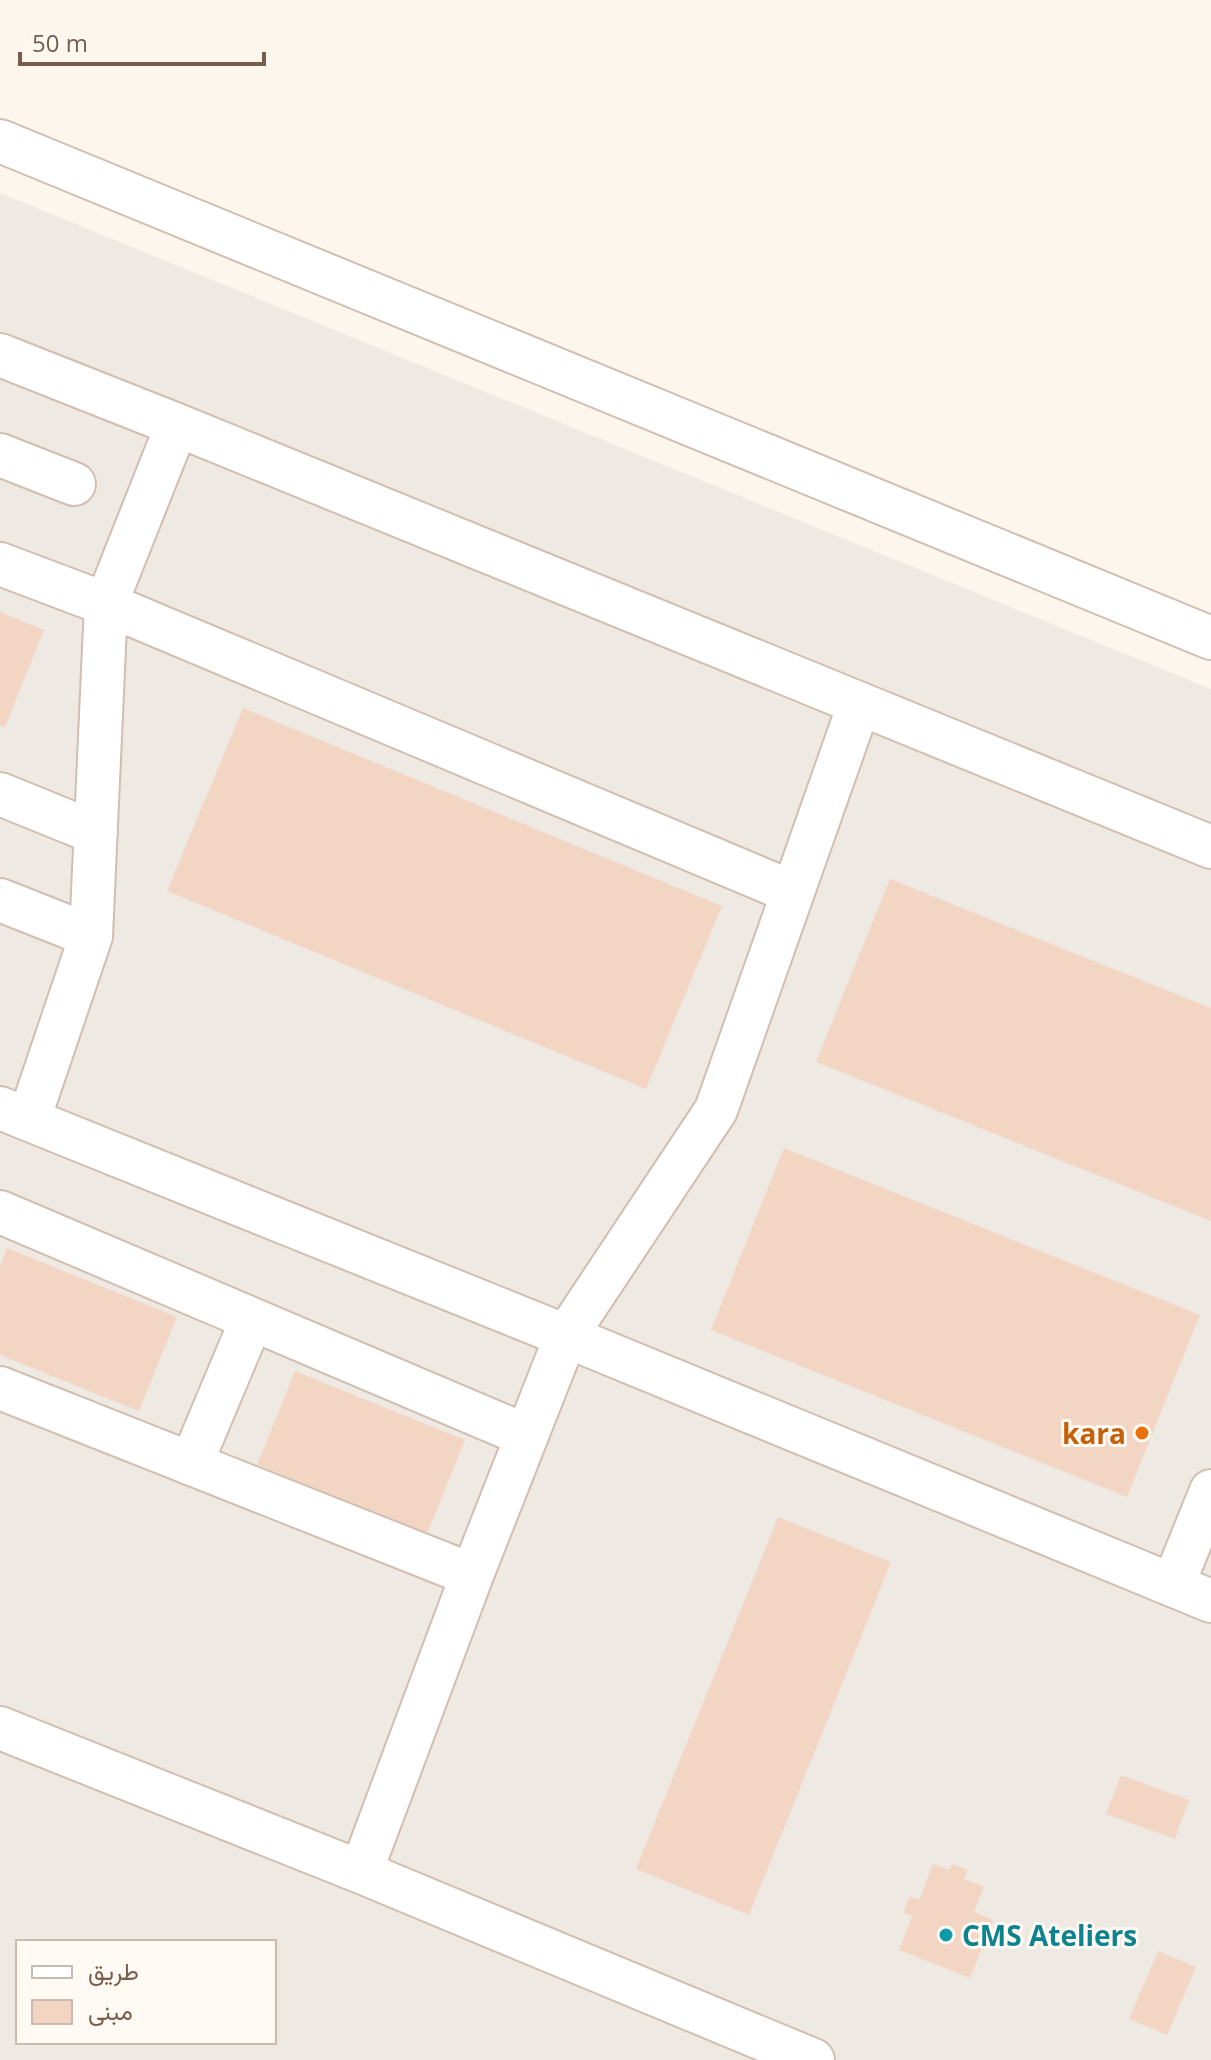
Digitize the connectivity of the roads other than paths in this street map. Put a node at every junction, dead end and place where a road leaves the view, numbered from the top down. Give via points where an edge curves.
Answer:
1 (0, 141) edge
2 (0, 355) edge
3 (177, 425) junction
4 (0, 455) edge
5 (74, 484) dead end
6 (0, 564) edge
7 (106, 604) junction
8 (1211, 638) edge
9 (859, 705) junction
10 (0, 794) edge
11 (96, 833) junction
12 (1211, 847) edge
13 (792, 892) junction
14 (0, 900) edge
15 (91, 936) junction
16 (14, 1114) edge
17 (0, 1212) edge
18 (252, 1319) junction
19 (566, 1336) junction
20 (0, 1388) edge
21 (527, 1436) junction
22 (191, 1464) junction
23 (1211, 1491) edge
24 (472, 1575) junction
25 (1173, 1585) junction
26 (1211, 1601) edge
27 (0, 1728) edge
28 (361, 1872) junction
29 (813, 2060) edge

1 - 8 street
2 - 3 street
3 - 7 street
3 - 9 street
4 - 5 street
6 - 7 street
7 - 11 street
7 - 13 street
9 - 12 street
9 - 13 street
10 - 11 street
11 - 15 street
13 - 19 street via 716,1110
14 - 15 street
15 - 16 street
16 - 19 street
17 - 18 street
18 - 21 street
18 - 22 street
19 - 21 street
19 - 25 street
20 - 22 street
21 - 24 street
22 - 24 street
23 - 25 street
24 - 28 street
25 - 26 street
27 - 28 street
28 - 29 street

